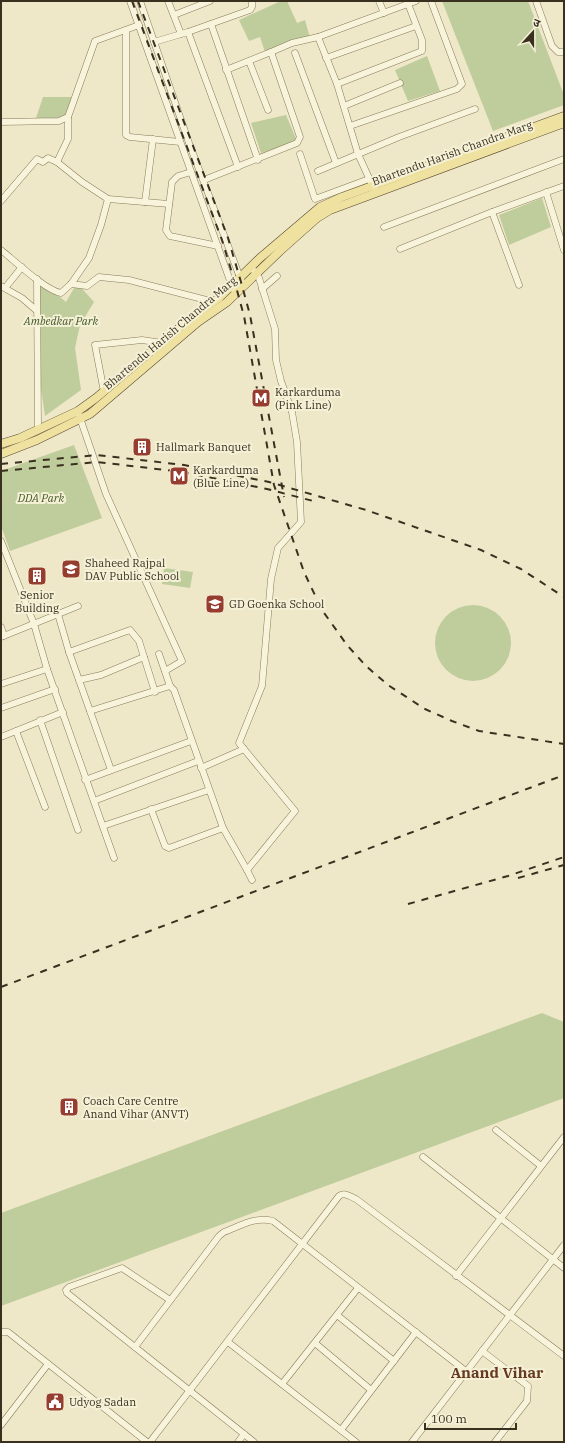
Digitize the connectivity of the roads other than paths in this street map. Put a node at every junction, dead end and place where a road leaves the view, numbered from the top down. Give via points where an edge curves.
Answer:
1 (130, 1) edge
2 (140, 1) edge
3 (168, 1) edge
4 (191, 1) edge
5 (210, 1) edge
6 (252, 1) edge
7 (379, 1) edge
8 (416, 1) edge
9 (431, 1) edge
10 (536, 1) edge
11 (408, 2) edge
12 (193, 8) junction
13 (384, 14) junction
14 (174, 15) junction
15 (211, 24) junction
16 (139, 25) junction
17 (416, 26) junction
18 (126, 30) junction
19 (188, 32) junction
20 (181, 34) junction
21 (318, 37) junction
22 (154, 42) junction
23 (271, 52) junction
24 (564, 52) edge
25 (295, 53) dead end
26 (326, 58) junction
27 (249, 60) junction
28 (226, 70) junction
29 (400, 83) dead end
30 (337, 84) junction
31 (344, 106) junction
32 (475, 109) dead end
33 (268, 110) dead end
34 (564, 116) edge
35 (68, 117) junction
36 (1, 122) edge
37 (564, 123) edge
38 (350, 126) junction
39 (153, 139) junction
40 (180, 142) junction
41 (300, 154) dead end
42 (358, 154) junction
43 (564, 159) edge
44 (258, 160) junction
45 (57, 162) junction
46 (336, 163) junction
47 (238, 167) junction
48 (318, 171) dead end
49 (191, 172) junction
50 (204, 180) junction
51 (372, 186) junction
52 (564, 186) edge
53 (546, 192) junction
54 (108, 199) junction
55 (1, 201) edge
56 (145, 202) junction
57 (169, 204) junction
58 (492, 212) junction
59 (384, 227) dead end
60 (218, 246) junction
61 (400, 249) dead end
62 (1, 250) edge
63 (564, 250) edge
64 (252, 266) junction
65 (22, 267) junction
66 (256, 274) junction
67 (276, 276) dead end
68 (240, 277) junction
69 (37, 279) junction
70 (70, 284) junction
71 (232, 285) junction
72 (519, 285) dead end
73 (244, 286) junction
74 (3, 287) edge
75 (262, 289) junction
76 (235, 294) junction
77 (214, 302) junction
78 (36, 310) junction
79 (162, 342) junction
80 (104, 392) junction
81 (79, 415) junction
82 (38, 429) junction
83 (1, 444) edge
84 (1, 454) edge
85 (1, 541) edge
86 (78, 606) dead end
87 (58, 614) junction
88 (34, 624) junction
89 (1, 627) edge
90 (3, 636) edge
91 (69, 652) junction
92 (159, 654) dead end
93 (144, 657) junction
94 (47, 669) junction
95 (165, 671) junction
96 (79, 680) junction
97 (1, 684) edge
98 (170, 686) junction
99 (55, 689) junction
100 (155, 692) junction
101 (1, 708) edge
102 (90, 711) junction
103 (63, 712) junction
104 (40, 720) junction
105 (16, 731) junction
106 (1, 737) edge
107 (191, 741) junction
108 (244, 750) junction
109 (198, 761) junction
110 (201, 768) junction
111 (111, 770) junction
112 (85, 780) junction
113 (209, 790) junction
114 (94, 801) junction
115 (45, 807) dead end
116 (151, 809) junction
117 (103, 826) junction
118 (223, 828) junction
119 (78, 830) dead end
120 (114, 858) dead end
121 (247, 870) junction
122 (252, 880) dead end
123 (496, 1130) dead end
124 (564, 1137) edge
125 (562, 1145) edge
126 (423, 1157) dead end
127 (542, 1166) junction
128 (501, 1219) junction
129 (302, 1244) junction
130 (564, 1245) edge
131 (553, 1260) junction
132 (564, 1268) edge
133 (456, 1276) junction
134 (358, 1288) junction
135 (170, 1300) junction
136 (337, 1315) junction
137 (509, 1316) junction
138 (1, 1332) edge
139 (416, 1332) junction
140 (228, 1342) junction
141 (315, 1343) junction
142 (135, 1347) junction
143 (482, 1352) junction
144 (564, 1356) edge
145 (394, 1361) junction
146 (48, 1364) junction
147 (466, 1372) junction
148 (282, 1384) junction
149 (371, 1390) junction
150 (190, 1391) junction
151 (1, 1425) edge
152 (341, 1430) junction
153 (244, 1434) junction
154 (147, 1442) edge
155 (150, 1442) edge
156 (238, 1442) edge
157 (254, 1442) edge
158 (356, 1442) edge
159 (412, 1442) edge
160 (495, 1442) edge

1 - 16 street
2 - 22 street
3 - 14 street
4 - 12 street
5 - 12 street
6 - 15 street via 250,10
7 - 13 street
8 - 11 street
9 - 38 street via 462,84 457,89
10 - 24 street via 552,46 558,52
11 - 13 street
11 - 17 street
12 - 14 street
13 - 21 street
14 - 20 street
15 - 19 street
15 - 28 street
16 - 18 street
16 - 40 street
17 - 26 street
17 - 30 street via 423,44 420,53
18 - 35 street via 100,38 92,46
18 - 39 street via 126,133 130,137
19 - 20 street
19 - 47 street
20 - 22 street
21 - 23 street via 292,43
21 - 26 street
22 - 50 street
23 - 27 street
23 - 44 street via 300,137 297,143
25 - 46 street
26 - 30 street
27 - 28 street
27 - 33 street
28 - 44 street
29 - 31 street
30 - 31 street
31 - 38 street
32 - 42 street
34 - 51 main road, Bhartendu Harish Chandra Marg
35 - 36 street via 59,121
35 - 45 street via 68,139
37 - 51 main road, Bhartendu Harish Chandra Marg
38 - 42 street
39 - 40 street
39 - 56 street
40 - 49 street
41 - 51 street via 315,199
42 - 46 street
42 - 51 street
43 - 59 street
44 - 47 street
45 - 54 street
45 - 55 street via 48,158 43,162 36,160
46 - 48 street
47 - 50 street
49 - 57 street via 175,178
49 - 60 street
50 - 68 street
51 - 64 main road, Bhartendu Harish Chandra Marg via 320,207
51 - 66 main road, Bhartendu Harish Chandra Marg via 318,218
52 - 53 street
53 - 58 street
53 - 63 street
54 - 56 street
54 - 70 street via 102,225 89,258
56 - 57 street
57 - 60 street via 166,230 168,235
58 - 61 street
58 - 72 street
60 - 71 street
62 - 65 street
64 - 66 street
64 - 68 main road, Bhartendu Harish Chandra Marg
65 - 69 street
65 - 74 street
66 - 73 main road, Bhartendu Harish Chandra Marg
66 - 75 street
67 - 75 street
68 - 71 main road, Bhartendu Harish Chandra Marg
68 - 73 street
69 - 70 street via 59,293 63,293
69 - 78 street
70 - 77 street via 87,286 100,277 124,279
71 - 76 street
71 - 77 main road, Bhartendu Harish Chandra Marg
73 - 76 main road, Bhartendu Harish Chandra Marg
74 - 78 street
75 - 108 street via 274,329 276,360 281,381 292,412 297,442 301,522 278,548 271,580 262,686 238,743
76 - 81 main road, Bhartendu Harish Chandra Marg via 198,322 112,397 90,414
77 - 79 main road, Bhartendu Harish Chandra Marg
78 - 82 street
79 - 80 main road, Bhartendu Harish Chandra Marg
79 - 80 street via 142,340 95,346
80 - 81 main road, Bhartendu Harish Chandra Marg
81 - 82 main road, Bhartendu Harish Chandra Marg
81 - 84 main road, Bhartendu Harish Chandra Marg via 37,440
81 - 95 street via 106,494 182,661
82 - 83 main road, Bhartendu Harish Chandra Marg
85 - 88 street
86 - 87 street
87 - 88 street
87 - 91 street
88 - 90 street
88 - 94 street
89 - 90 street
91 - 93 street via 130,630 139,641
91 - 96 street
92 - 95 street
93 - 96 street via 101,675
93 - 100 street
94 - 97 street
94 - 99 street
95 - 98 street
96 - 102 street
98 - 100 street
98 - 107 street via 174,690
99 - 101 street
99 - 103 street
100 - 102 street
102 - 111 street
103 - 104 street
103 - 112 street
104 - 105 street
104 - 119 street
105 - 106 street
105 - 115 street
107 - 109 street
107 - 111 street
108 - 110 street
108 - 121 street via 295,811
109 - 110 street
109 - 114 street
110 - 113 street
111 - 112 street
112 - 114 street
113 - 116 street
113 - 118 street
114 - 117 street
116 - 117 street
116 - 118 street via 167,847 170,848
117 - 120 street
118 - 121 street
121 - 122 street
123 - 127 street
124 - 125 street
125 - 127 street
126 - 128 street
127 - 128 street
128 - 131 street
128 - 133 street
129 - 133 street via 339,1196 346,1194
129 - 134 street
129 - 135 street via 273,1221 266,1219 258,1219 224,1232
129 - 140 street
130 - 131 street
131 - 132 street
131 - 137 street
133 - 137 street
134 - 136 street
134 - 139 street
135 - 142 street
135 - 142 street via 122,1268 67,1288 67,1292
136 - 141 street
136 - 145 street
137 - 143 street
137 - 144 street
138 - 146 street via 8,1332
139 - 145 street
139 - 147 street
140 - 148 street
140 - 150 street
141 - 148 street
141 - 149 street
142 - 150 street
143 - 147 street
143 - 160 street via 528,1386 527,1401
145 - 149 street
146 - 151 street
146 - 154 street
147 - 159 street
148 - 152 street
149 - 152 street
150 - 153 street
150 - 155 street
152 - 158 street
153 - 156 street
153 - 157 street

